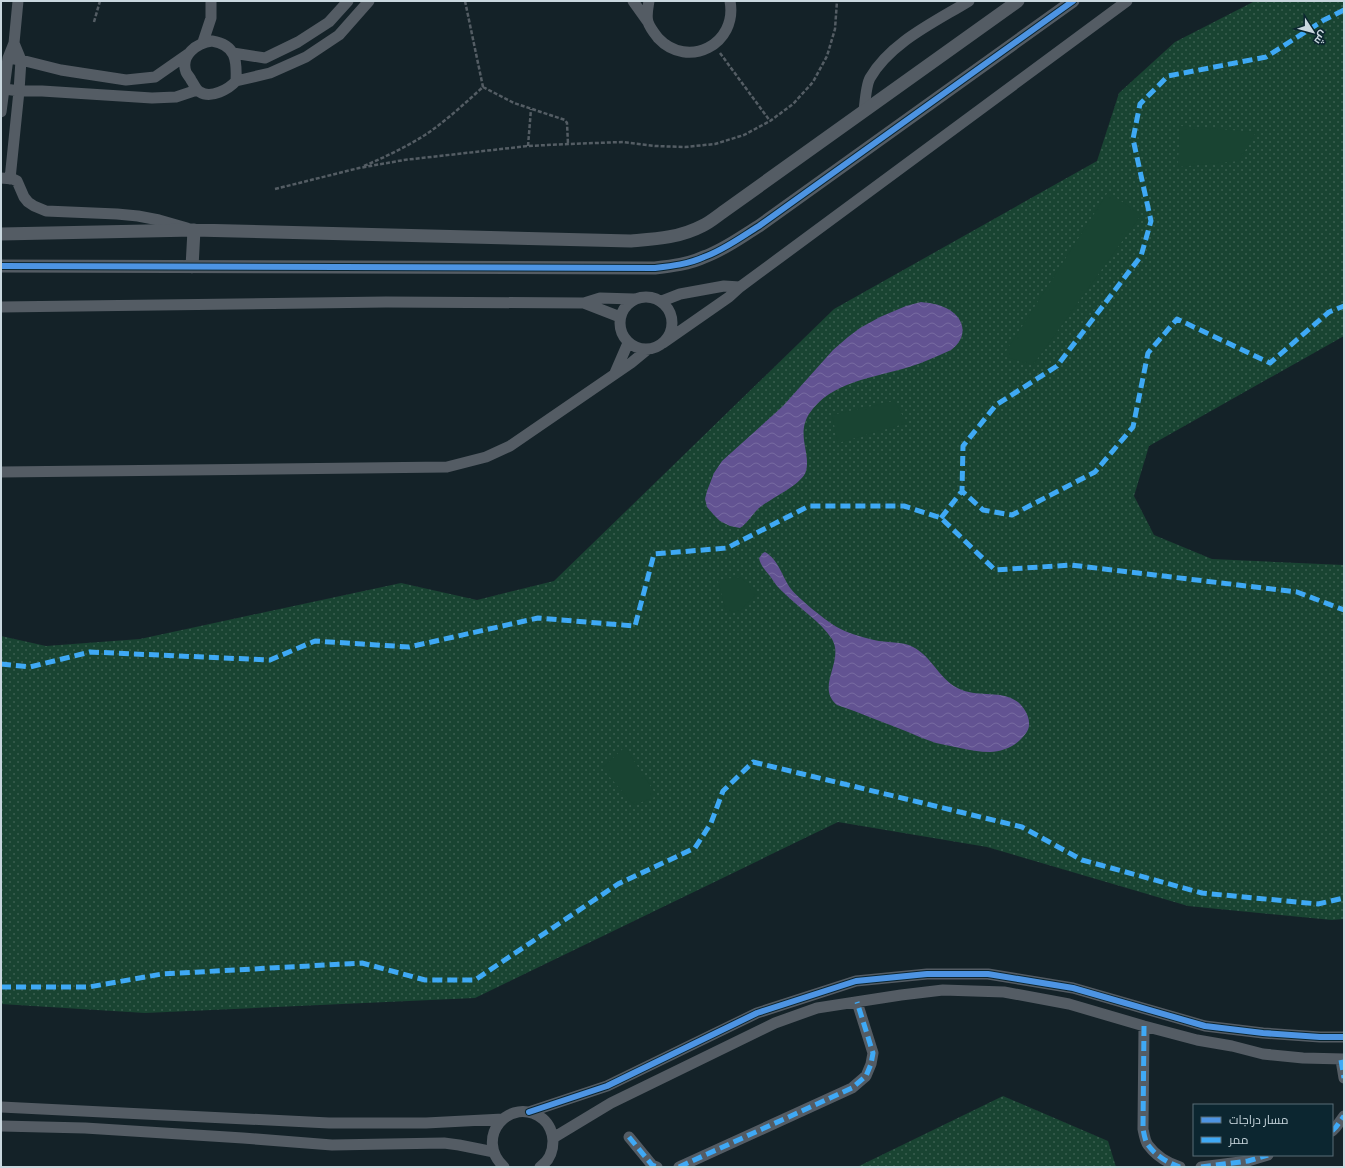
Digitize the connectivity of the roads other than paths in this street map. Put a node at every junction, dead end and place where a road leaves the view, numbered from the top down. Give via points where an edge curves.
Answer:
1 (18, 1) edge
2 (212, 1) edge
3 (348, 1) edge
4 (369, 1) edge
5 (633, 1) edge
6 (649, 1) edge
7 (730, 1) edge
8 (969, 1) edge
9 (1018, 1) edge
10 (1073, 1) edge
11 (1127, 1) edge
12 (648, 22) junction
13 (203, 42) junction
14 (14, 43) junction
15 (233, 53) junction
16 (188, 54) junction
17 (8, 58) junction
18 (21, 60) junction
19 (236, 81) junction
20 (5, 89) junction
21 (197, 90) junction
22 (19, 91) junction
23 (864, 111) junction
24 (1, 112) edge
25 (5, 179) edge
26 (194, 230) junction
27 (1, 234) edge
28 (1, 266) edge
29 (192, 267) junction
30 (740, 287) junction
31 (634, 299) junction
32 (662, 301) junction
33 (584, 303) junction
34 (1, 307) edge
35 (620, 317) junction
36 (628, 343) junction
37 (663, 344) junction
38 (648, 349) junction
39 (614, 373) junction
40 (1, 472) edge
41 (1073, 988) junction
42 (858, 1002) junction
43 (1069, 1004) junction
44 (1144, 1026) junction
45 (1344, 1037) edge
46 (1343, 1060) edge
47 (1344, 1078) edge
48 (1, 1107) edge
49 (102, 1111) junction
50 (529, 1112) junction
51 (1344, 1116) edge
52 (503, 1119) junction
53 (1, 1126) edge
54 (100, 1129) junction
55 (1333, 1129) edge
56 (629, 1137) dead end
57 (553, 1138) junction
58 (494, 1152) junction
59 (1265, 1156) edge
60 (542, 1166) edge
61 (504, 1167) edge
62 (657, 1167) edge
63 (679, 1167) edge
64 (1180, 1167) edge
65 (1200, 1167) edge

1 - 14 street
2 - 13 street via 212,18
3 - 15 street via 329,22 298,42 265,58
4 - 19 street via 339,35 306,56 270,73
5 - 12 street
6 - 12 street
7 - 12 street via 730,23 724,35 702,50 676,50 664,44
8 - 23 street via 901,43 884,60 869,79
9 - 23 street
10 - 29 street via 759,226 704,258 655,268
11 - 30 street
13 - 15 street via 220,42
13 - 16 street
14 - 17 street
14 - 18 street
15 - 19 street via 236,60
16 - 18 street via 155,77 126,80 61,70
16 - 21 street via 186,71
17 - 18 street
17 - 20 street
18 - 22 street
19 - 21 street via 223,91 212,94 202,94
20 - 22 street
20 - 24 street
21 - 22 street via 176,97 152,98
22 - 25 street
23 - 26 street via 702,226 680,235 631,241
25 - 26 street via 17,181 28,202 46,211 138,216
26 - 27 street
26 - 29 street
28 - 29 street
30 - 32 street via 724,286 699,290
30 - 37 street
31 - 32 street via 645,296
31 - 33 street via 600,298
31 - 35 street via 623,309
32 - 37 street via 671,314 672,322 671,330
33 - 34 street via 386,302
33 - 35 street
35 - 36 street via 621,334
36 - 38 street via 640,349
36 - 39 street
37 - 38 street
38 - 39 street
39 - 40 street via 510,446 447,467
41 - 43 street
41 - 45 street via 1205,1026 1263,1033
41 - 50 street via 988,974 927,974 856,981 756,1013 607,1086
42 - 43 street via 943,990 1004,992
42 - 57 street via 817,1008 775,1023 611,1103
42 - 63 street via 873,1053 866,1076 852,1088
43 - 44 street
44 - 46 street via 1263,1054
44 - 64 street via 1143,1129 1148,1145 1168,1163
46 - 47 street
48 - 49 street
49 - 52 street via 329,1123 426,1123
49 - 54 street
50 - 52 street via 511,1114
50 - 57 street via 545,1122 551,1129
51 - 55 street
52 - 58 street via 493,1134
53 - 54 street
54 - 58 street via 332,1145 444,1143
56 - 62 street via 652,1165
57 - 60 street via 550,1157
58 - 61 street via 498,1162
59 - 65 street via 1248,1161

